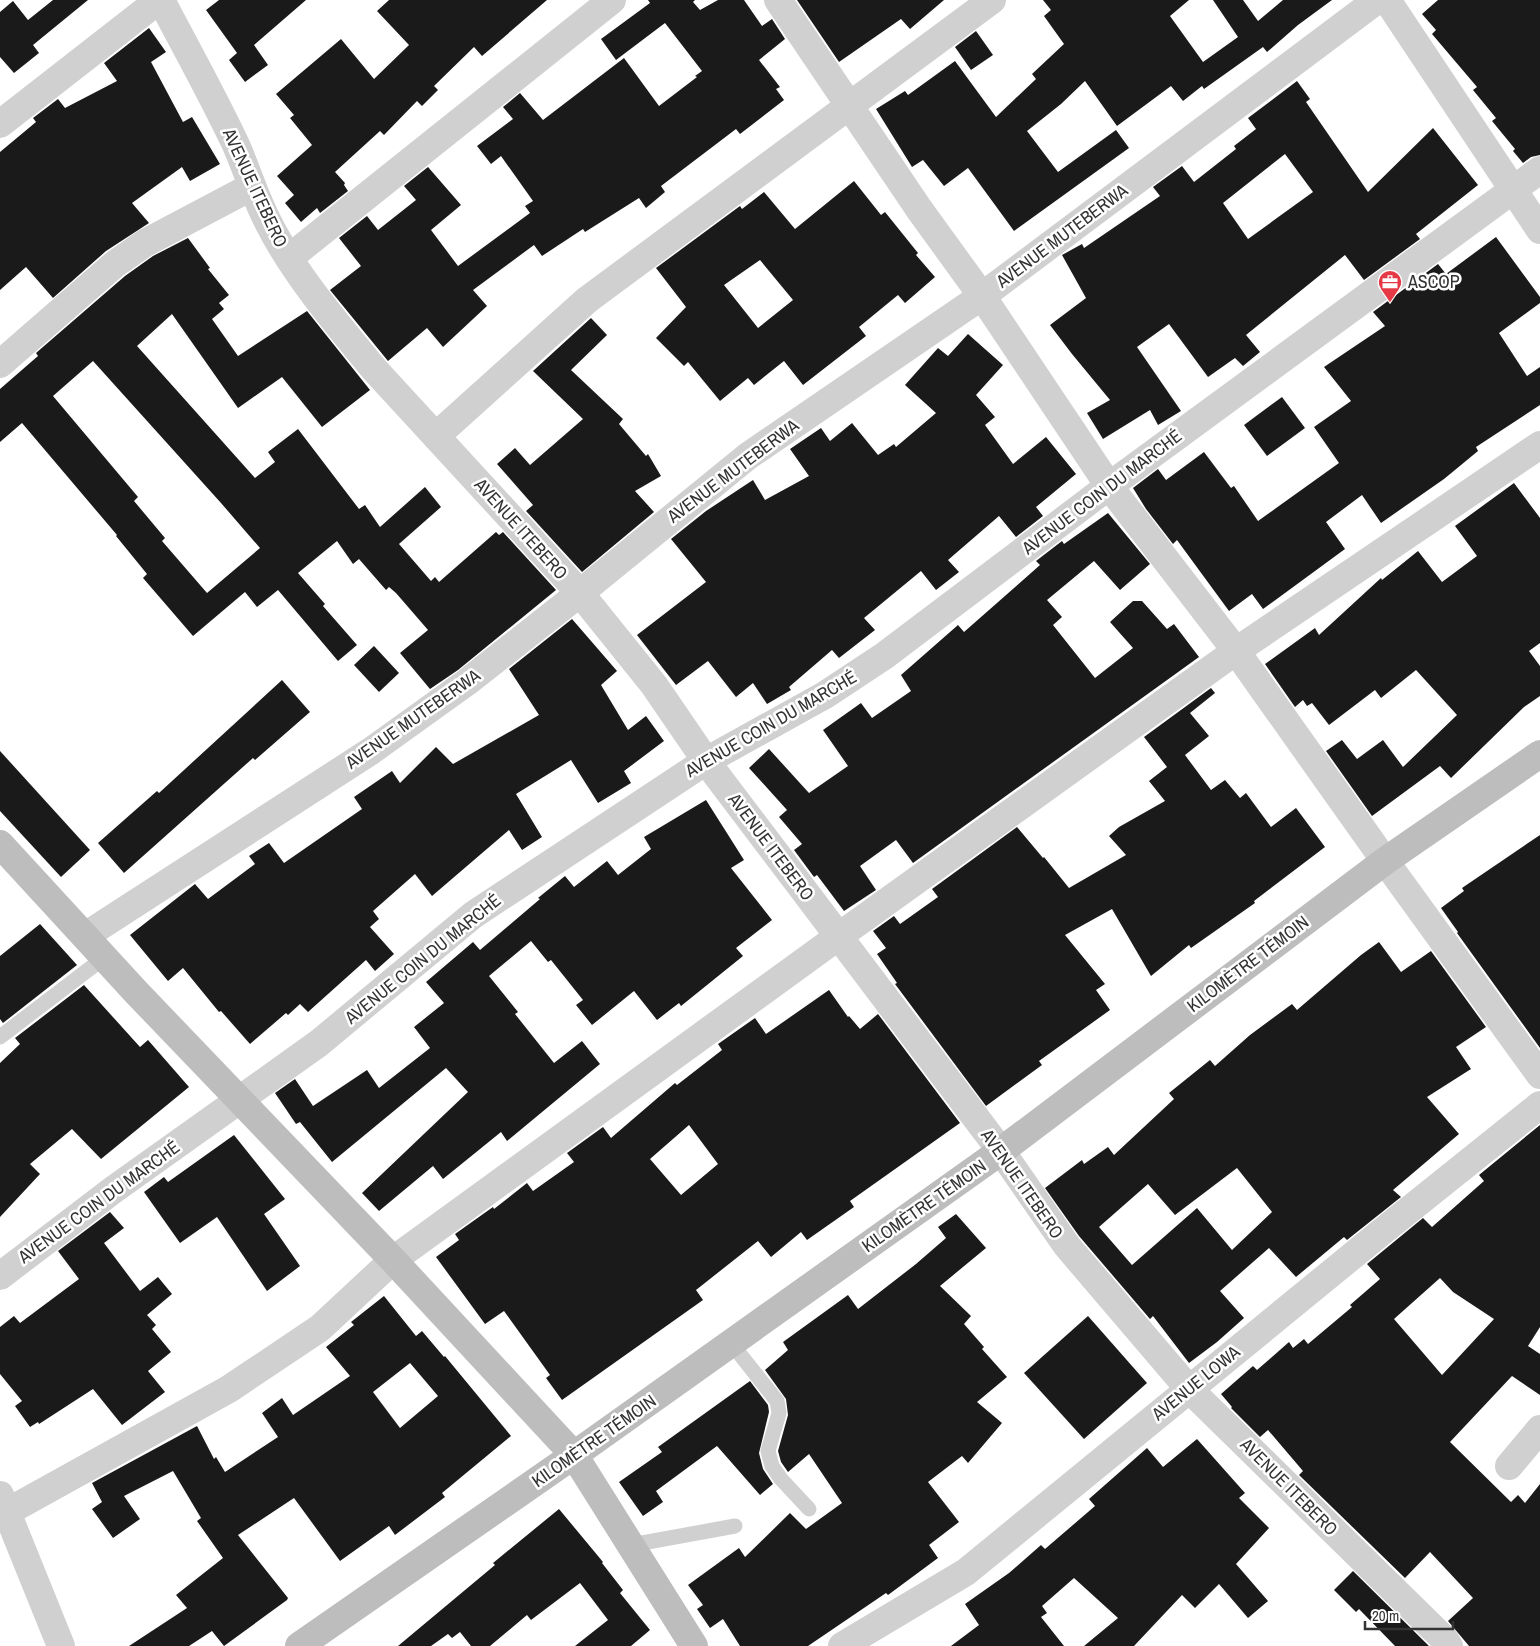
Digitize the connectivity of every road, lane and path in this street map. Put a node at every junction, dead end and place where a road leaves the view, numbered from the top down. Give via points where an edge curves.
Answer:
1 (160, 0) edge
2 (612, 0) edge
3 (778, 0) edge
4 (992, 0) edge
5 (1377, 0) edge
6 (1387, 0) edge
7 (848, 106) junction
8 (0, 124) edge
9 (1540, 170) edge
10 (251, 187) junction
11 (1513, 190) junction
12 (1540, 230) edge
13 (289, 258) junction
14 (982, 296) junction
15 (0, 364) edge
16 (436, 436) junction
17 (1540, 445) edge
18 (1110, 486) junction
19 (580, 594) junction
20 (1236, 651) junction
21 (1540, 754) edge
22 (706, 760) junction
23 (0, 844) edge
24 (1384, 861) junction
25 (85, 936) junction
26 (839, 936) junction
27 (105, 956) junction
28 (0, 1037) edge
29 (1540, 1075) edge
30 (240, 1099) junction
31 (1540, 1105) edge
32 (1001, 1151) junction
33 (393, 1260) junction
34 (0, 1276) edge
35 (731, 1343) junction
36 (1190, 1388) junction
37 (1540, 1429) edge
38 (574, 1455) junction
39 (1509, 1466) dead end
40 (4, 1503) edge
41 (809, 1509) dead end
42 (735, 1526) dead end
43 (631, 1545) junction
44 (60, 1646) edge
45 (298, 1646) edge
46 (694, 1646) edge
47 (842, 1646) edge
48 (1449, 1646) edge

1 - 8 street
1 - 10 street, AVENUE ITEBERO via 236,147
2 - 13 street
3 - 7 street
4 - 7 street
5 - 14 street, AVENUE MUTEBERWA
6 - 11 street
7 - 14 street
7 - 16 street via 588,300
9 - 11 street, AVENUE COIN DU MARCHÉ
10 - 13 street, AVENUE ITEBERO
10 - 15 street via 145,243
11 - 12 street
11 - 18 street, AVENUE COIN DU MARCHÉ
13 - 16 street, AVENUE ITEBERO via 374,369
14 - 18 street
14 - 19 street, AVENUE MUTEBERWA via 748,456
16 - 19 street, AVENUE ITEBERO
17 - 20 street
18 - 20 street
18 - 22 street, AVENUE COIN DU MARCHÉ via 884,656 825,695
19 - 22 street, AVENUE ITEBERO via 654,685
19 - 25 street, AVENUE MUTEBERWA via 371,751
20 - 24 street
20 - 26 street
21 - 24 main road, KILOMÈTRE TÉMOIN
22 - 26 street, AVENUE ITEBERO
22 - 30 street, AVENUE COIN DU MARCHÉ via 473,915 319,1043
23 - 25 main road
24 - 29 street
24 - 32 main road, KILOMÈTRE TÉMOIN
25 - 27 main road
26 - 32 street, AVENUE ITEBERO
26 - 33 street
27 - 28 lane
27 - 30 main road
30 - 33 main road
30 - 34 street, AVENUE COIN DU MARCHÉ
31 - 36 street, AVENUE LOWA
32 - 35 main road, KILOMÈTRE TÉMOIN
32 - 36 street, AVENUE ITEBERO via 1066,1246
33 - 38 main road
33 - 40 street via 320,1328 229,1389
35 - 38 main road, KILOMÈTRE TÉMOIN
35 - 41 lane via 777,1401 779,1413 768,1451 772,1466
36 - 47 street, AVENUE LOWA via 966,1572
36 - 48 street, AVENUE ITEBERO
37 - 39 street
38 - 43 main road
38 - 45 main road, KILOMÈTRE TÉMOIN
40 - 44 street
42 - 43 lane
43 - 46 main road

